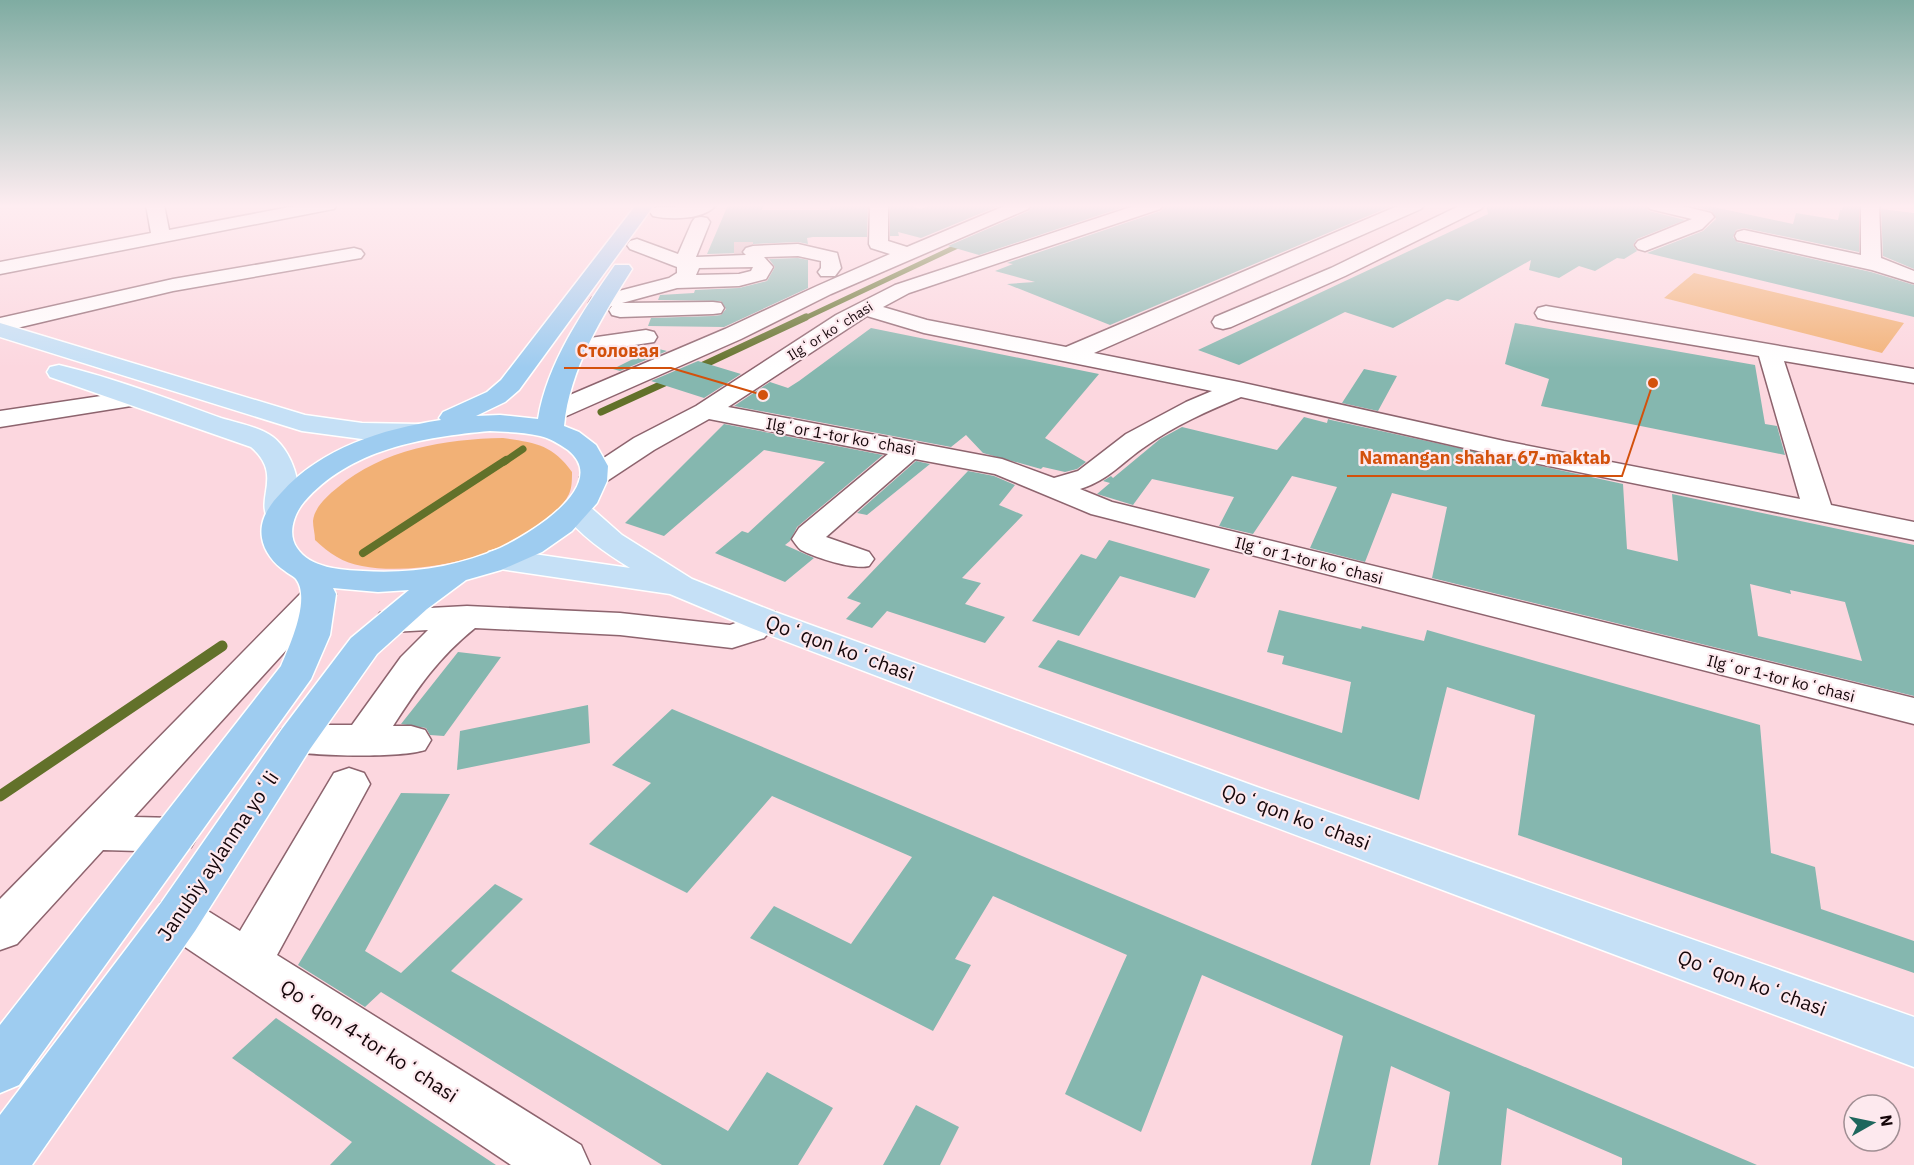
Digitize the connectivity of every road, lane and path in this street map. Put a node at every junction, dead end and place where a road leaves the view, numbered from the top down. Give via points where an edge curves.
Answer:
1 (45, 259) edge
2 (323, 259) edge
3 (613, 259) edge
4 (628, 259) edge
5 (685, 259) edge
6 (716, 259) edge
7 (817, 259) edge
8 (836, 259) edge
9 (895, 259) edge
10 (991, 259) edge
11 (1291, 259) edge
12 (1364, 259) edge
13 (1879, 259) edge
14 (0, 268) edge
15 (1914, 276) edge
16 (676, 282) junction
17 (597, 307) junction
18 (713, 308) dead end
19 (637, 309) junction
20 (865, 309) junction
21 (1546, 313) dead end
22 (1223, 322) dead end
23 (0, 325) edge
24 (0, 330) edge
25 (733, 334) junction
26 (646, 337) dead end
27 (576, 347) junction
28 (1769, 351) junction
29 (0, 353) edge
30 (1071, 354) junction
31 (1914, 376) edge
32 (1239, 389) junction
33 (141, 398) junction
34 (705, 411) junction
35 (0, 419) edge
36 (551, 421) junction
37 (418, 432) junction
38 (910, 449) junction
39 (594, 477) junction
40 (1055, 487) junction
41 (577, 511) junction
42 (1818, 511) junction
43 (280, 514) junction
44 (1914, 531) edge
45 (500, 559) junction
46 (858, 559) dead end
47 (460, 572) junction
48 (314, 583) junction
49 (680, 586) junction
50 (467, 617) junction
51 (763, 620) junction
52 (392, 621) junction
53 (1914, 711) edge
54 (296, 739) junction
55 (363, 740) junction
56 (411, 740) dead end
57 (349, 784) dead end
58 (93, 833) junction
59 (176, 835) junction
60 (178, 917) junction
61 (0, 930) edge
62 (248, 962) junction
63 (1914, 1042) edge
64 (6, 1052) edge
65 (0, 1162) edge
66 (561, 1165) edge

1 - 14 street
2 - 23 street via 173,285
3 - 37 highway via 510,385 471,411
4 - 17 highway
5 - 16 street via 686,276
6 - 16 street via 759,262 763,267 752,278
7 - 8 street via 829,265
9 - 25 street
10 - 20 street, Ilgʻor koʻchasi via 902,289
11 - 30 street
12 - 22 street
13 - 15 street
16 - 17 street
17 - 19 street
17 - 27 highway
18 - 19 street
19 - 25 street via 702,318 706,320 705,329
20 - 30 street via 924,326
20 - 34 street, Ilgʻor koʻchasi
21 - 28 street
24 - 37 main road via 302,423
25 - 36 street
26 - 27 street
27 - 36 highway via 557,390
28 - 31 street
28 - 42 street
29 - 33 main road
30 - 32 street
32 - 40 street via 1165,423 1088,477
32 - 42 street via 1504,449
33 - 35 street
33 - 43 main road via 261,441 273,449 284,472
34 - 38 street, Ilgʻor 1-tor koʻchasi
34 - 39 street, Ilgʻor koʻchasi
36 - 37 highway via 455,425
36 - 39 highway via 584,448
37 - 43 highway via 365,449 318,473 295,493
38 - 40 street, Ilgʻor 1-tor koʻchasi via 1002,467
38 - 46 street via 808,539
39 - 41 highway via 589,494
40 - 53 street, Ilgʻor 1-tor koʻchasi via 1102,508
41 - 45 highway via 531,545
41 - 49 main road via 611,542
42 - 44 street
43 - 48 highway via 276,536 286,556
45 - 47 highway
45 - 49 main road
47 - 48 highway via 418,580
47 - 52 highway, Janubiy aylanma yoʻli
48 - 58 street
48 - 59 highway via 312,635 298,670
49 - 51 main road, Qoʻqon koʻchasi
50 - 51 street via 620,624 732,637 752,630
50 - 52 street
50 - 55 street via 414,666
51 - 63 main road, Qoʻqon koʻchasi
52 - 54 highway, Janubiy aylanma yoʻli via 364,646
54 - 55 street
54 - 60 highway, Janubiy aylanma yoʻli
55 - 56 street
57 - 62 street
58 - 59 street
58 - 61 street
59 - 64 highway
60 - 62 street, Qoʻqon 4-tor koʻchasi
60 - 65 highway, Janubiy aylanma yoʻli
62 - 66 street, Qoʻqon 4-tor koʻchasi

